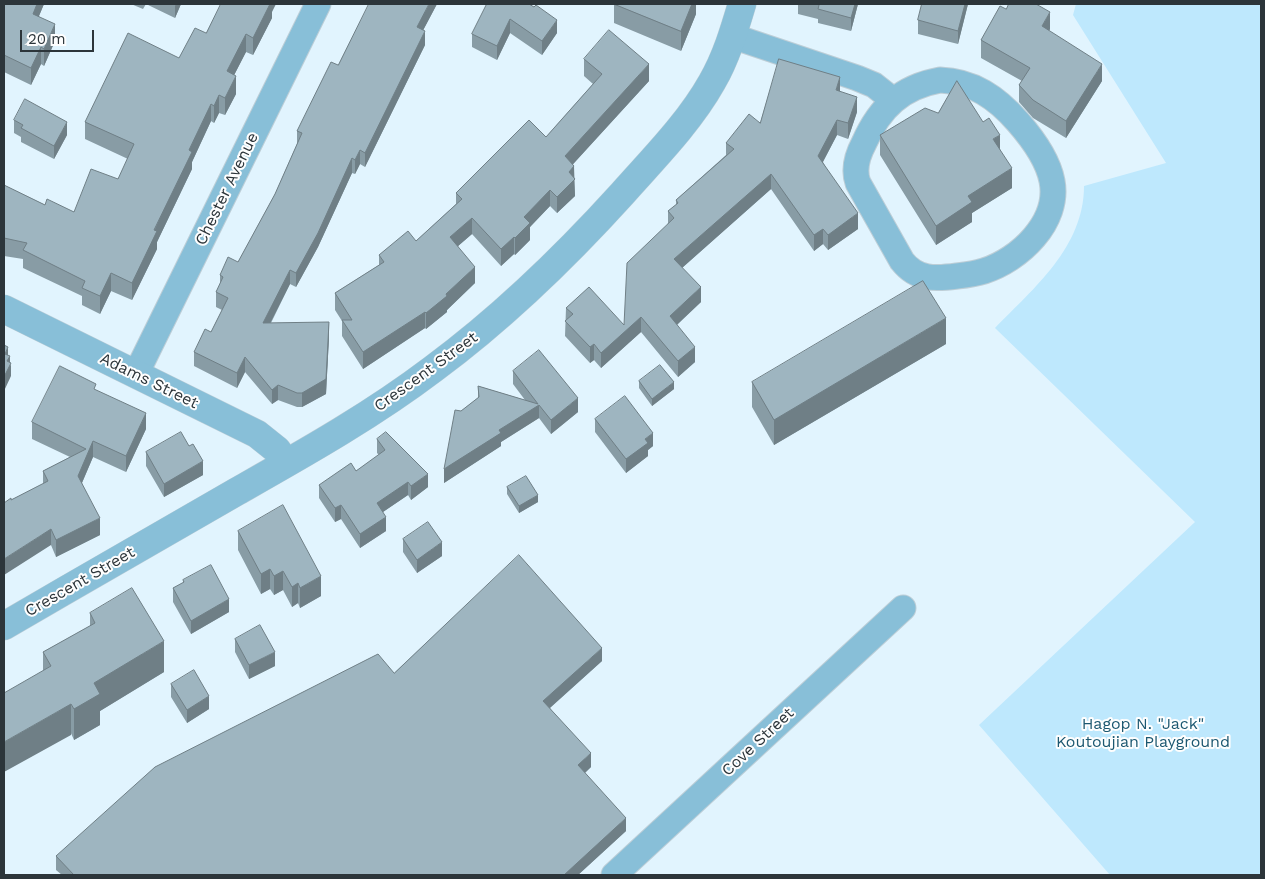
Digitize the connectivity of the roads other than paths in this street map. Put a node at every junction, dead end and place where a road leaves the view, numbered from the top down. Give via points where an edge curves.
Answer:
1 (318, 4) edge
2 (742, 4) edge
3 (732, 36) junction
4 (893, 100) junction
5 (4, 309) edge
6 (136, 374) junction
7 (286, 463) junction
8 (903, 608) dead end
9 (4, 626) edge
10 (614, 875) edge

1 - 6 street, Chester Avenue
2 - 3 street, Crescent Street
3 - 4 street via 857,78 874,85
3 - 7 street, Crescent Street via 712,82 693,110 634,181 560,260 432,370 361,419
4 - 4 street via 869,131 855,171 858,183 906,267 920,275 936,278 976,273 1002,262 1026,245 1046,220 1052,201 1052,183 1044,159 1004,106 975,87 949,80 925,82
5 - 6 street, Adams Street
6 - 7 street, Adams Street via 265,439
7 - 9 street, Crescent Street
8 - 10 street, Cove Street

